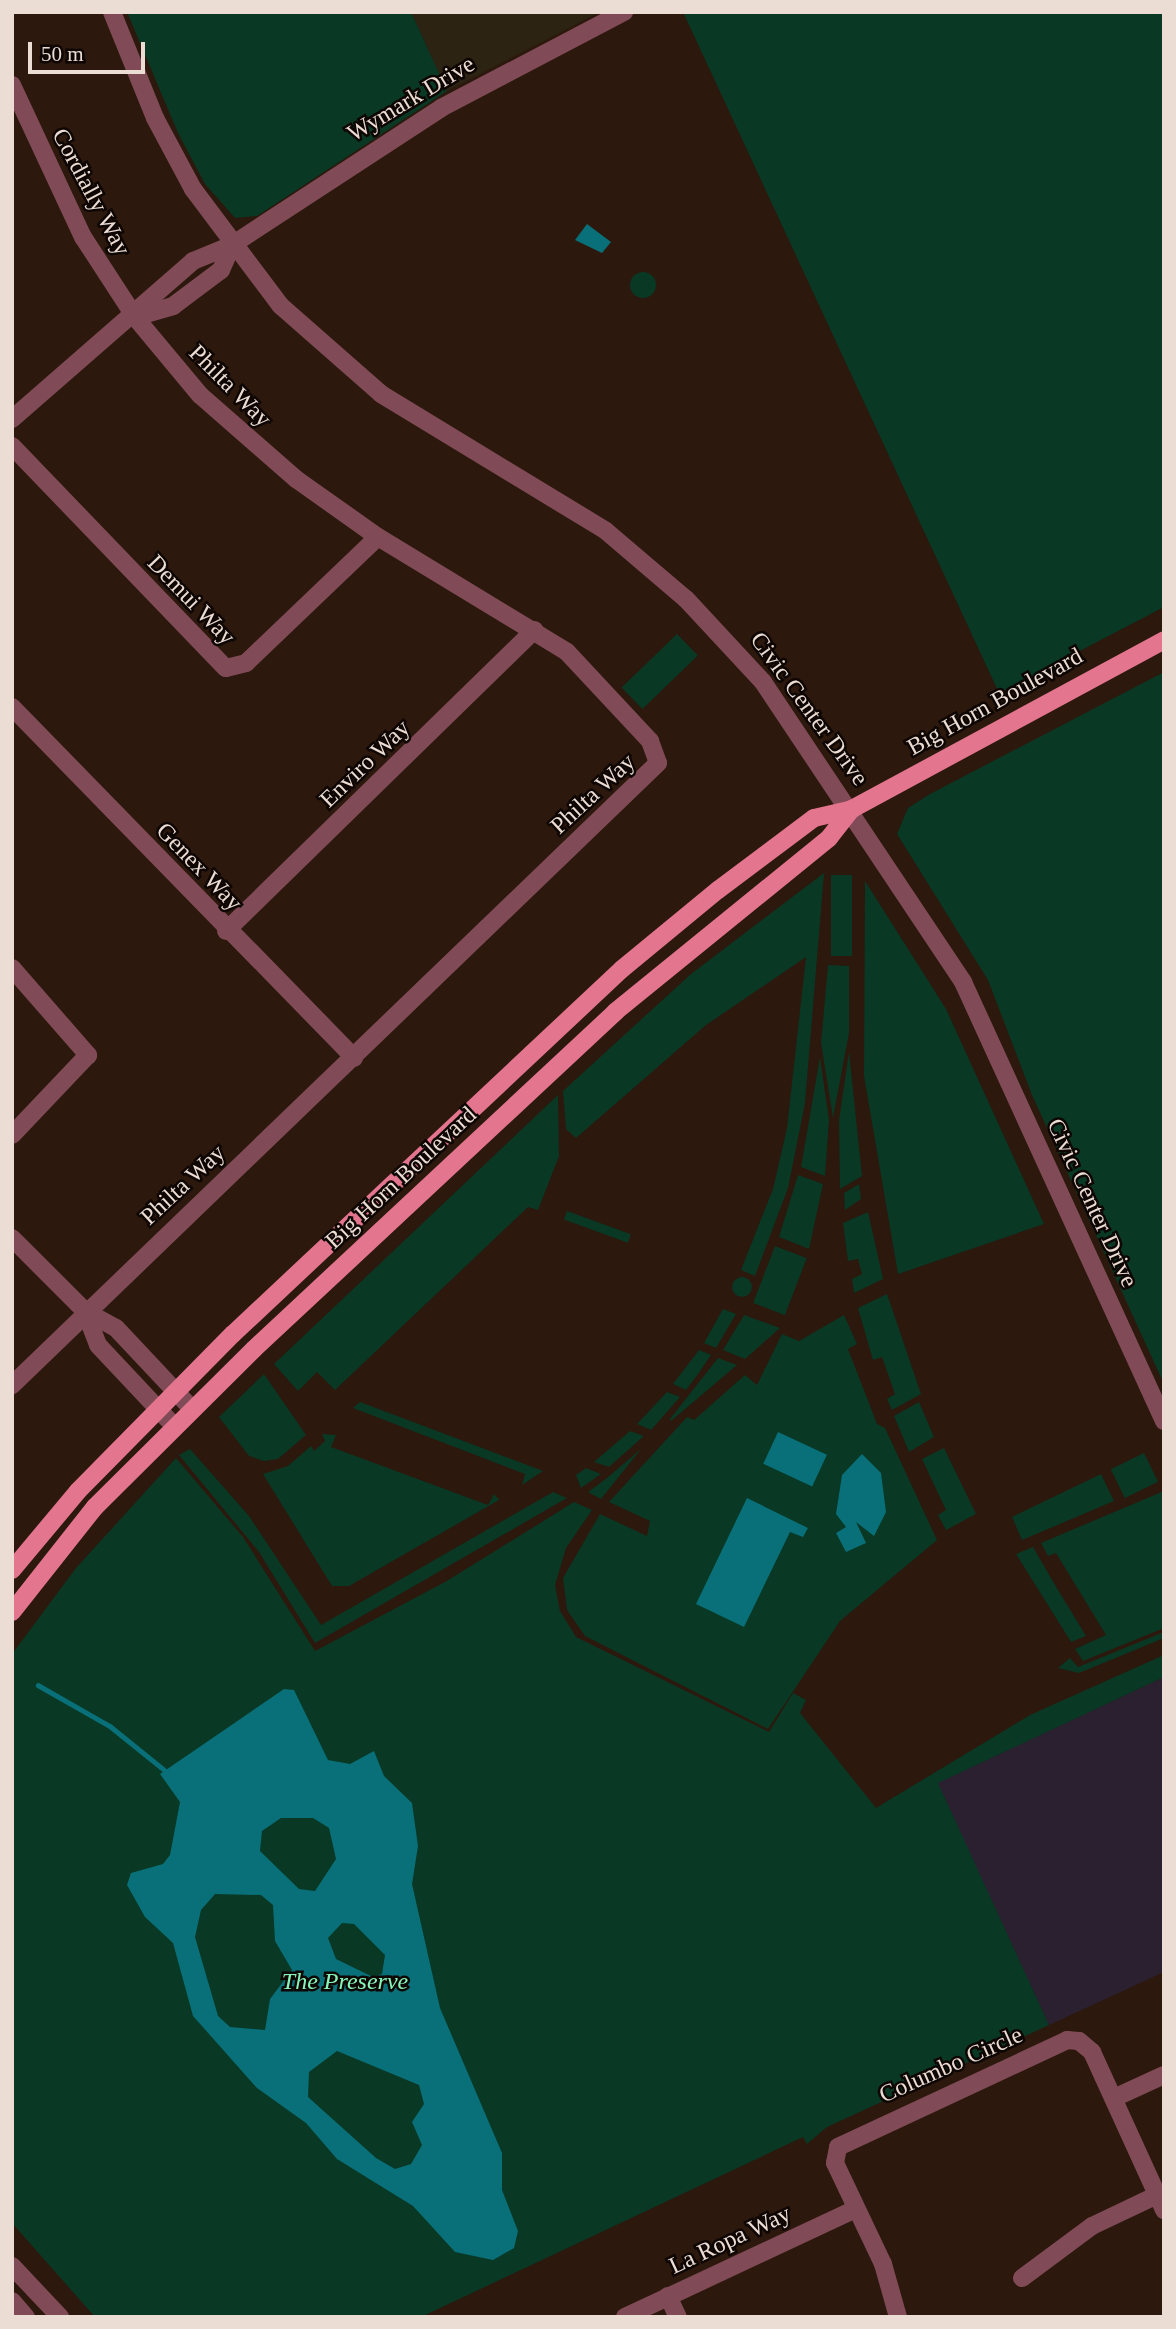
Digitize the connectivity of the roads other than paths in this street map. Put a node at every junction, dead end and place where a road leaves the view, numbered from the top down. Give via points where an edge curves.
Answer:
1 (112, 12) edge
2 (624, 12) edge
3 (12, 85) edge
4 (232, 245) junction
5 (135, 317) junction
6 (12, 419) edge
7 (12, 446) edge
8 (377, 537) junction
9 (534, 629) junction
10 (1164, 640) edge
11 (12, 707) edge
12 (852, 809) junction
13 (226, 931) junction
14 (12, 968) edge
15 (354, 1058) junction
16 (12, 1135) edge
17 (12, 1238) edge
18 (85, 1311) junction
19 (12, 1384) edge
20 (175, 1391) junction
21 (158, 1408) junction
22 (192, 1409) junction
23 (1164, 1421) edge
24 (174, 1426) junction
25 (12, 1570) edge
26 (12, 1612) edge
27 (1164, 2075) edge
28 (1114, 2098) junction
29 (1160, 2202) edge
30 (856, 2209) junction
31 (12, 2266) edge
32 (1022, 2278) dead end
33 (668, 2296) junction
34 (12, 2301) edge
35 (26, 2317) edge
36 (60, 2317) edge
37 (625, 2317) edge
38 (678, 2317) edge
39 (898, 2317) edge

1 - 4 street, Civic Center Drive via 167,142
2 - 4 street, Wymark Drive via 441,108
3 - 5 street, Cordially Way via 83,237
4 - 5 street, Wymark Drive via 157,287
4 - 5 street, Wymark Drive via 221,270 173,306
4 - 12 street, Civic Center Drive via 281,306 361,379 606,531 686,599 763,682
5 - 6 street, Wymark Drive
5 - 8 street, Philta Way via 246,439
7 - 8 street, Demui Way via 226,668 246,663
8 - 9 street, Philta Way
9 - 13 street, Enviro Way
9 - 15 street, Philta Way via 567,652 644,733 656,749 657,769
10 - 12 main road, Big Horn Boulevard
11 - 13 street, Genex Way
12 - 20 main road, Big Horn Boulevard via 814,818 622,969
12 - 22 main road, Big Horn Boulevard via 829,838 615,1012
12 - 23 street, Civic Center Drive via 963,982
13 - 15 street, Genex Way
14 - 16 street via 89,1055
15 - 18 street, Philta Way
17 - 18 street
18 - 19 street, Philta Way
18 - 20 street via 116,1328
18 - 21 street via 97,1345
20 - 21 main road, Big Horn Boulevard
20 - 22 street
21 - 24 street
21 - 25 main road, Big Horn Boulevard
22 - 24 main road, Big Horn Boulevard
24 - 26 main road, Big Horn Boulevard via 49,1559
27 - 28 street
28 - 29 street, Columbo Circle
28 - 30 street, Columbo Circle via 1092,2052 1067,2040 845,2141 835,2164
29 - 32 street via 1092,2226
30 - 33 street, La Ropa Way
30 - 39 street, Columbo Circle via 883,2264
31 - 36 street
33 - 37 street, La Ropa Way
33 - 38 street
34 - 35 street

